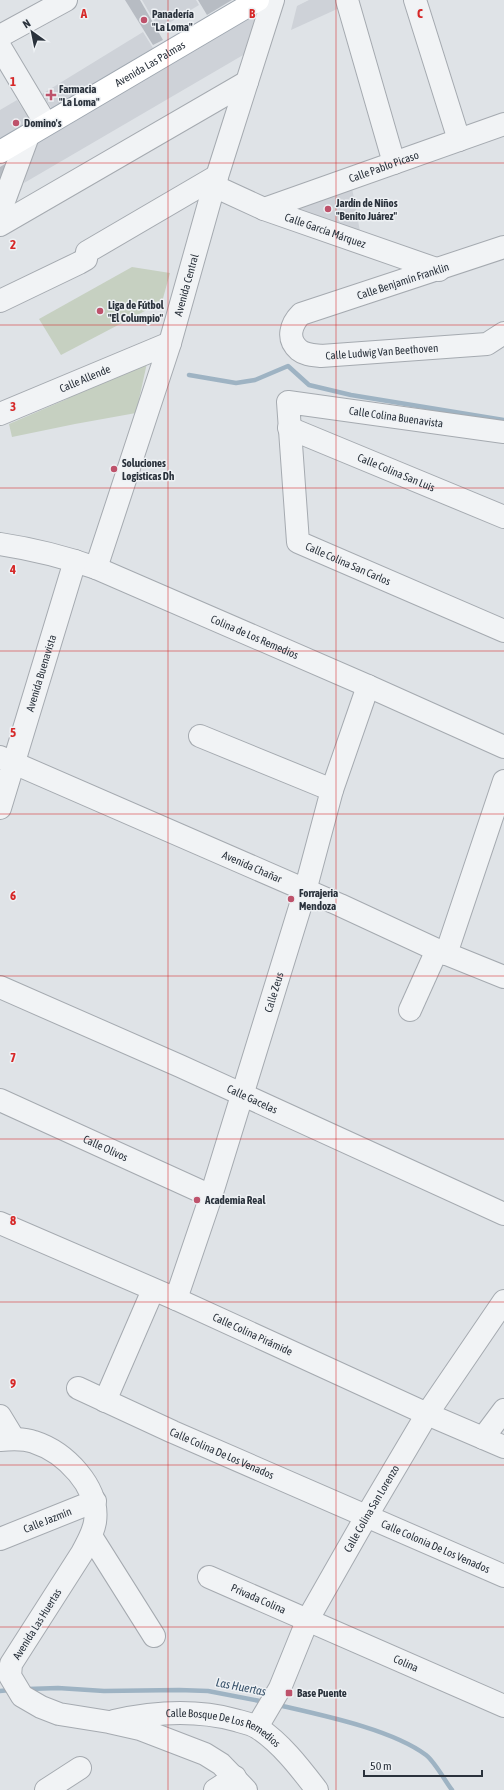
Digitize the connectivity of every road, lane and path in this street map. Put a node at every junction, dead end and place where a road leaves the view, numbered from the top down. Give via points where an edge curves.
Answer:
1 (66, 0) edge
2 (258, 0) edge
3 (273, 0) edge
4 (347, 0) edge
5 (415, 0) edge
6 (0, 36) edge
7 (0, 47) edge
8 (247, 82) junction
9 (46, 124) junction
10 (504, 124) edge
11 (28, 136) junction
12 (459, 140) junction
13 (0, 152) edge
14 (394, 163) junction
15 (215, 181) junction
16 (264, 209) junction
17 (0, 212) edge
18 (0, 225) edge
19 (504, 247) edge
20 (439, 270) junction
21 (0, 301) edge
22 (301, 314) joint
23 (504, 333) edge
24 (170, 343) junction
25 (288, 402) joint
26 (0, 414) edge
27 (289, 428) junction
28 (504, 432) edge
29 (504, 517) edge
30 (0, 544) edge
31 (75, 560) junction
32 (96, 568) junction
33 (504, 631) edge
34 (368, 686) junction
35 (200, 736) dead end
36 (504, 747) edge
37 (7, 760) edge
38 (504, 781) edge
39 (332, 790) junction
40 (0, 808) edge
41 (305, 891) junction
42 (442, 952) junction
43 (504, 977) edge
44 (0, 987) edge
45 (410, 1010) dead end
46 (241, 1095) junction
47 (0, 1100) edge
48 (211, 1196) junction
49 (504, 1214) edge
50 (0, 1223) edge
51 (153, 1290) junction
52 (176, 1299) junction
53 (504, 1301) edge
54 (78, 1388) dead end
55 (105, 1400) junction
56 (504, 1410) edge
57 (427, 1414) junction
58 (0, 1416) edge
59 (483, 1438) junction
60 (7, 1439) edge
61 (504, 1447) edge
62 (95, 1501) junction
63 (366, 1517) junction
64 (91, 1536) junction
65 (0, 1539) edge
66 (504, 1576) edge
67 (209, 1577) dead end
68 (308, 1619) junction
69 (154, 1636) dead end
70 (11, 1682) edge
71 (504, 1706) edge
72 (109, 1722) junction
73 (260, 1723) junction
74 (80, 1768) dead end
75 (241, 1784) edge
76 (46, 1790) edge
77 (216, 1790) edge
78 (317, 1790) edge

1 - 6 street
2 - 9 main road, Avenida Las Palmas
3 - 8 street, Avenida Central
4 - 14 street
5 - 12 street
7 - 9 street
8 - 15 street, Avenida Central
8 - 18 street
9 - 11 main road, Avenida Las Palmas
10 - 12 street, Calle Pablo Picaso
11 - 13 main road, Avenida Las Palmas
11 - 17 street
12 - 14 street, Calle Pablo Picaso
14 - 16 street, Calle Pablo Picaso
15 - 16 street, Calle García Márquez
15 - 21 street via 87,252 86,259 79,263
15 - 24 street, Avenida Central
16 - 20 street, Calle García Márquez
19 - 20 street, Calle Benjamín Franklin
20 - 22 street, Calle Benjamín Franklin
22 - 23 street, Calle Ludwig Van Beethoven via 291,328 292,339 299,350 321,356 487,344
24 - 26 street, Calle Allende
24 - 32 street, Avenida Central
25 - 27 street, Calle Colina San Carlos
25 - 28 street, Calle Colina Buenavista
27 - 29 street, Calle Colina San Luis
27 - 33 street, Calle Colina San Carlos via 298,542
30 - 31 street, Colina de Los Remedios
31 - 32 street, Colina de Los Remedios
31 - 37 street, Avenida Buenavista
32 - 34 street, Colina de Los Remedios
34 - 36 street, Colina de Los Remedios
34 - 39 street, Calle Zeus
35 - 39 street
37 - 40 street, Avenida Buenavista
37 - 41 street, Avenida Chañar
38 - 42 street
39 - 41 street, Calle Zeus
41 - 42 street, Avenida Chañar
41 - 46 street, Calle Zeus
42 - 43 street, Avenida Chañar
42 - 45 street
44 - 46 street, Calle Gacelas
46 - 48 street, Calle Zeus
46 - 49 street, Calle Gacelas
47 - 48 street, Calle Olivos
48 - 52 street, Calle Zeus
50 - 51 street, Calle Colina Pirámide
51 - 52 street, Calle Colina Pirámide
51 - 55 street
52 - 57 street, Calle Colina Pirámide
53 - 57 street, Calle Colina San Lorenzo
54 - 55 street, Calle Colina De Los Venados
55 - 63 street, Calle Colina De Los Venados
56 - 59 street
57 - 59 street, Calle Colina Pirámide
57 - 63 street, Calle Colina San Lorenzo
58 - 60 street
59 - 61 street, Calle Colina Pirámide
60 - 62 street, Avenida Las Huertas via 32,1441 61,1456 83,1480
62 - 64 street, Avenida Las Huertas via 95,1522
62 - 65 street, Calle Jazmín
63 - 66 street, Calle Colonia De Los Venados
63 - 68 street, Calle Colina San Lorenzo
64 - 69 street
64 - 70 street, Avenida Las Huertas via 11,1664
67 - 68 street, Privada Colina
68 - 71 street, Colina
68 - 73 street, Calle Colina San Lorenzo via 280,1688
70 - 72 street, Avenida Las Huertas via 41,1707 59,1714
72 - 73 street, Calle Bosque De Los Remedios via 145,1714 180,1712
72 - 75 street, Avenida Las Huertas via 140,1729 205,1754 221,1764
73 - 78 street, Calle Bosque De Los Remedios
74 - 76 street
75 - 77 street

